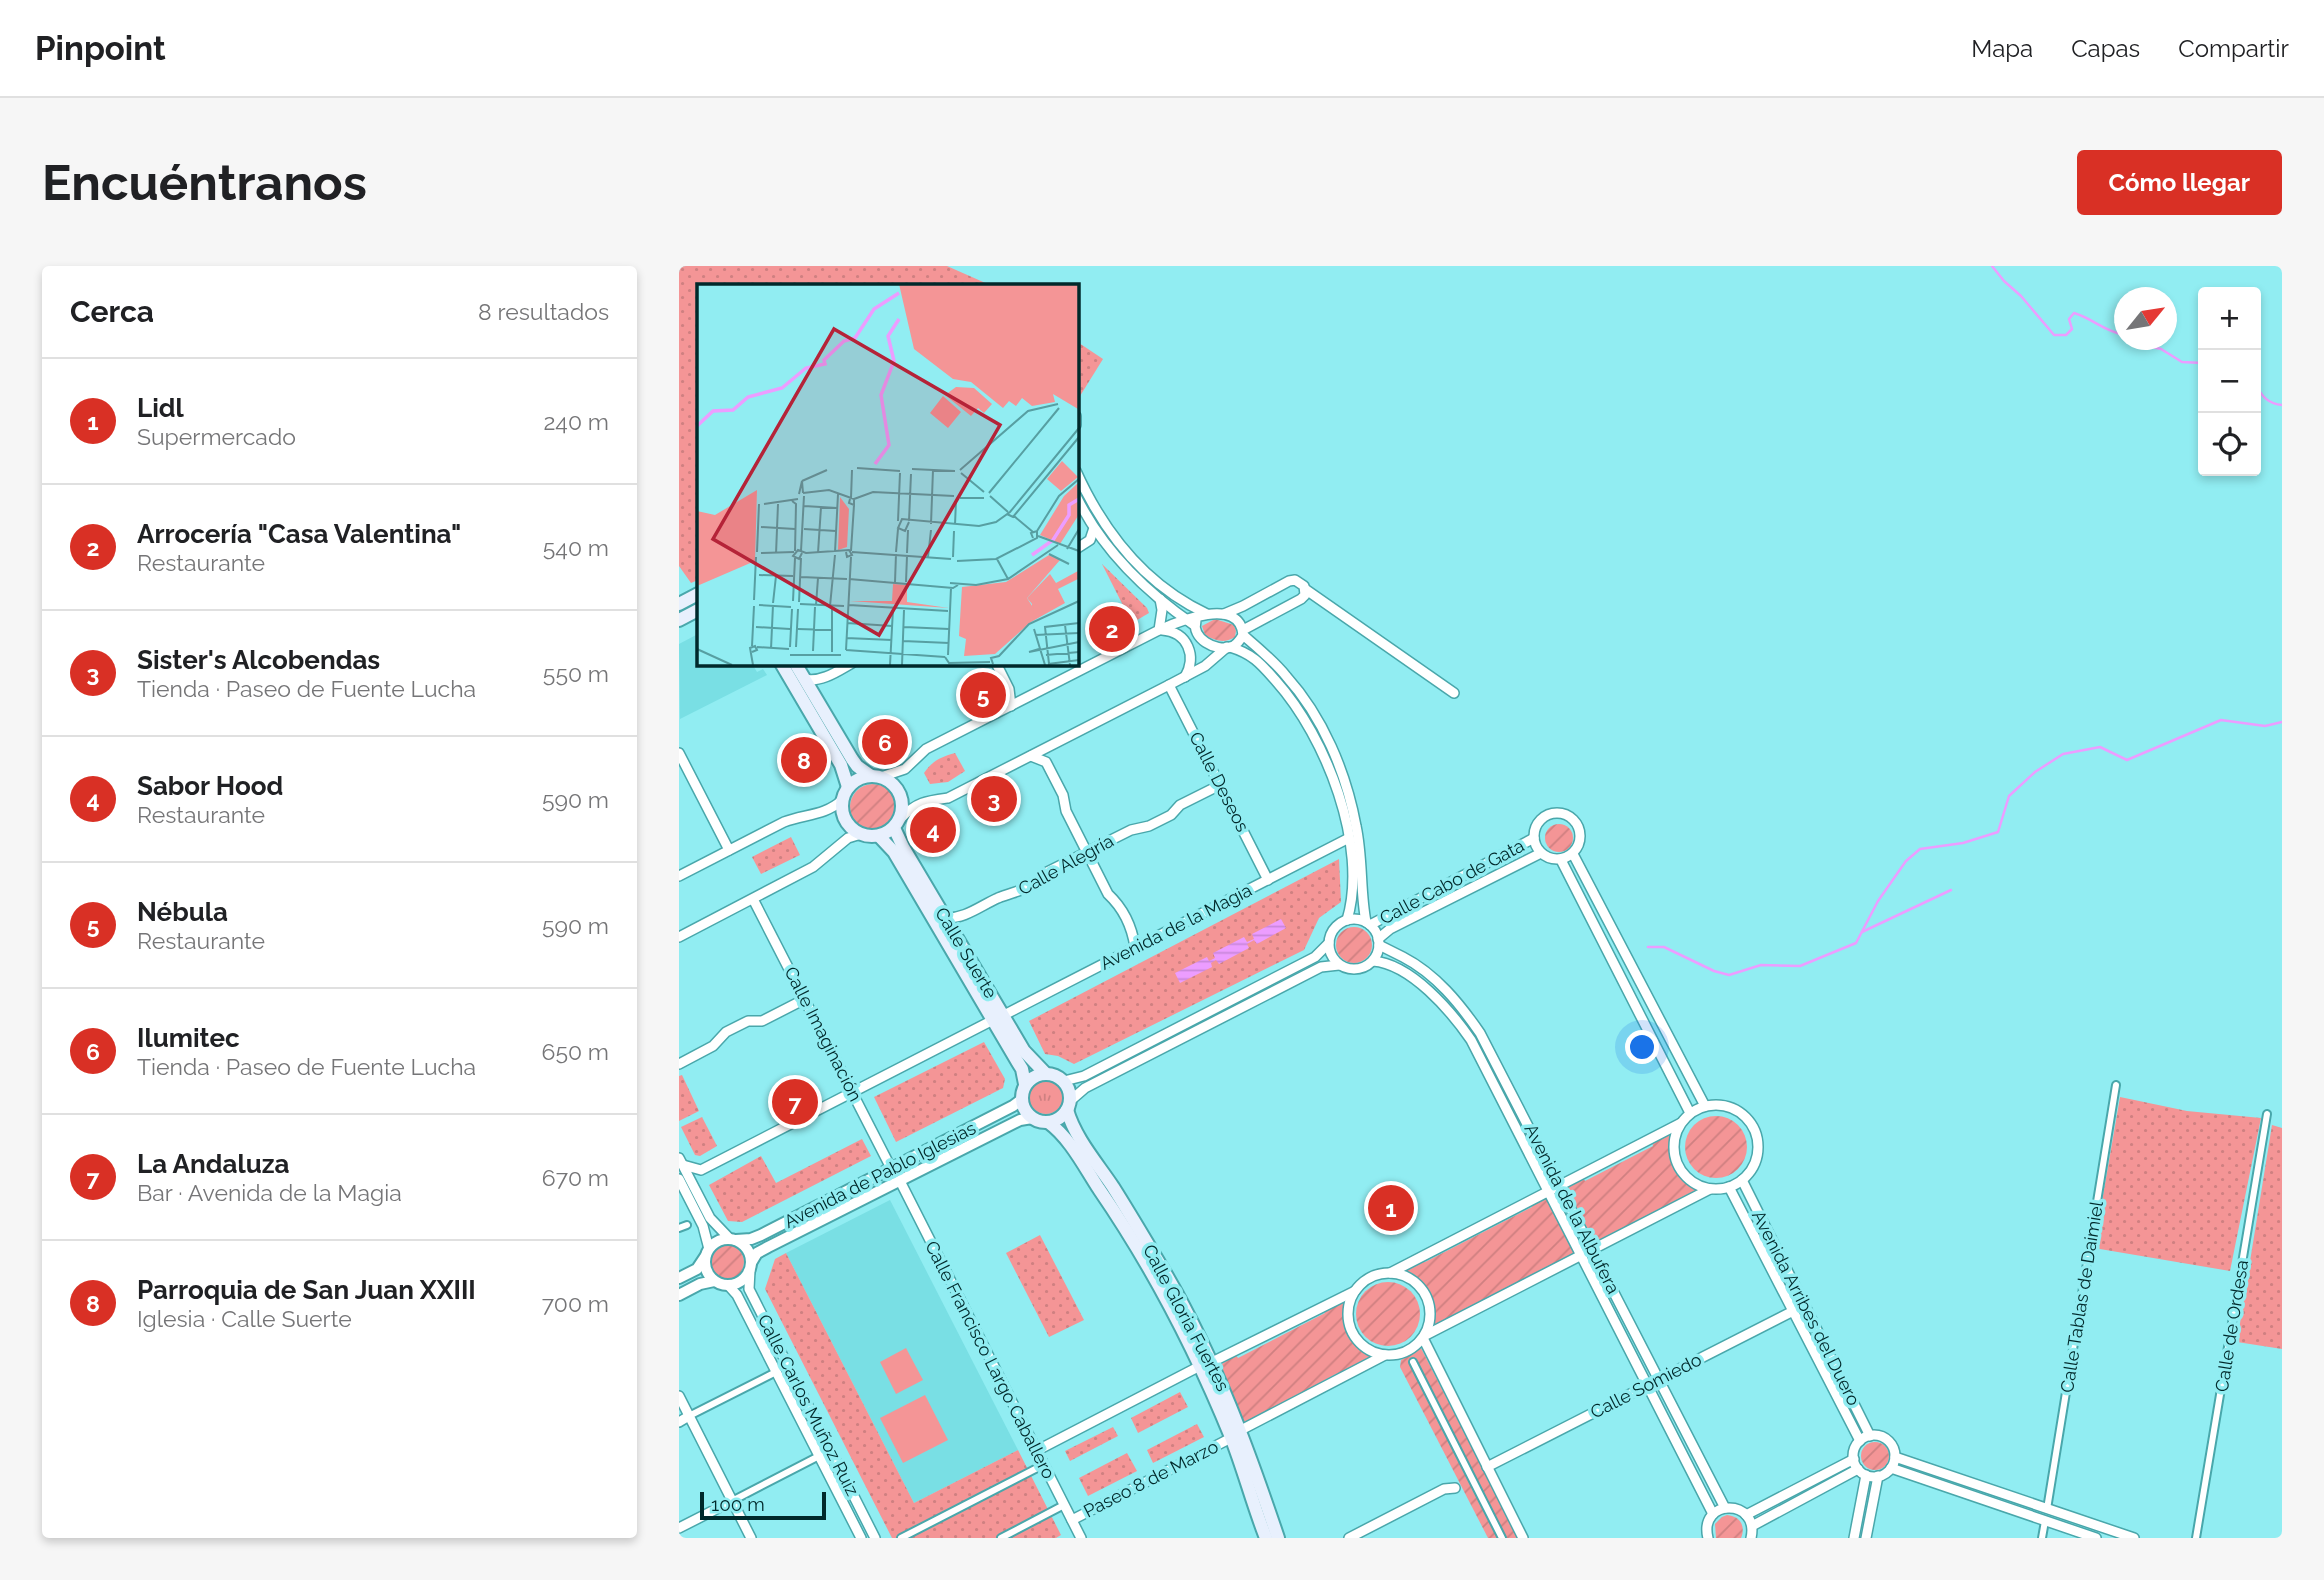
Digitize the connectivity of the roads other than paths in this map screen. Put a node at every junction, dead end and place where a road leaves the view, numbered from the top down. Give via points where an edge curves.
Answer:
1 (1078, 475) edge
2 (1078, 500) edge
3 (1094, 528) junction
4 (1078, 547) edge
5 (1305, 589) junction
6 (697, 595) edge
7 (1160, 599) junction
8 (679, 604) edge
9 (697, 611) edge
10 (1224, 614) junction
11 (1197, 619) junction
12 (679, 620) edge
13 (1159, 630) junction
14 (1243, 632) junction
15 (1228, 647) junction
16 (782, 665) edge
17 (796, 665) edge
18 (848, 665) edge
19 (997, 665) edge
20 (1185, 677) junction
21 (804, 679) junction
22 (1169, 685) junction
23 (1454, 693) dead end
24 (1011, 706) junction
25 (679, 753) edge
26 (1031, 755) junction
27 (876, 776) junction
28 (1220, 785) junction
29 (848, 787) junction
30 (842, 800) junction
31 (897, 823) junction
32 (861, 834) junction
33 (879, 836) junction
34 (1349, 838) junction
35 (1534, 838) junction
36 (729, 850) junction
37 (1087, 852) junction
38 (1541, 853) junction
39 (1573, 854) junction
40 (1561, 860) junction
41 (679, 876) edge
42 (1268, 880) junction
43 (753, 899) junction
44 (945, 918) junction
45 (1347, 920) junction
46 (1368, 924) junction
47 (679, 937) edge
48 (1379, 942) junction
49 (1329, 943) junction
50 (1135, 947) junction
51 (1373, 961) junction
52 (1339, 965) junction
53 (805, 999) junction
54 (998, 1018) junction
55 (679, 1064) edge
56 (1045, 1073) junction
57 (1064, 1081) junction
58 (1025, 1084) junction
59 (2116, 1085) dead end
60 (853, 1092) junction
61 (1021, 1100) junction
62 (1069, 1105) junction
63 (1705, 1106) junction
64 (1691, 1113) junction
65 (2267, 1114) dead end
66 (1032, 1118) junction
67 (1048, 1122) junction
68 (1681, 1123) junction
69 (681, 1161) edge
70 (701, 1170) junction
71 (892, 1170) junction
72 (679, 1179) edge
73 (900, 1181) junction
74 (1742, 1181) junction
75 (1560, 1186) junction
76 (1729, 1187) junction
77 (686, 1189) edge
78 (1710, 1189) junction
79 (1549, 1191) junction
80 (687, 1225) dead end
81 (679, 1228) edge
82 (733, 1240) junction
83 (1593, 1250) junction
84 (707, 1253) junction
85 (1582, 1255) junction
86 (751, 1266) junction
87 (1390, 1273) junction
88 (679, 1278) edge
89 (715, 1281) junction
90 (728, 1285) junction
91 (1355, 1291) junction
92 (679, 1294) edge
93 (1805, 1305) junction
94 (1794, 1311) junction
95 (1423, 1337) junction
96 (1385, 1355) junction
97 (1413, 1362) dead end
98 (1206, 1364) junction
99 (776, 1372) junction
100 (1659, 1379) junction
101 (1648, 1385) junction
102 (679, 1396) edge
103 (689, 1416) junction
104 (679, 1422) edge
105 (1236, 1434) junction
106 (1870, 1436) junction
107 (1860, 1441) junction
108 (1036, 1451) junction
109 (819, 1456) junction
110 (1895, 1457) junction
111 (1854, 1459) junction
112 (1043, 1465) junction
113 (1487, 1467) junction
114 (1891, 1468) junction
115 (1862, 1472) junction
116 (1878, 1476) junction
117 (1453, 1484) dead end
118 (732, 1500) junction
119 (1064, 1505) junction
120 (1725, 1508) junction
121 (2047, 1509) junction
122 (1713, 1514) junction
123 (1746, 1515) junction
124 (1072, 1520) junction
125 (2045, 1521) junction
126 (1752, 1526) junction
127 (679, 1528) edge
128 (1704, 1536) edge
129 (873, 1537) edge
130 (751, 1538) edge
131 (860, 1538) edge
132 (901, 1538) edge
133 (1001, 1538) edge
134 (1081, 1538) edge
135 (1266, 1538) edge
136 (1278, 1538) edge
137 (1349, 1538) edge
138 (1502, 1538) edge
139 (1523, 1538) edge
140 (1751, 1538) edge
141 (1854, 1538) edge
142 (1866, 1538) edge
143 (2042, 1538) edge
144 (2096, 1538) edge
145 (2134, 1538) edge
146 (2196, 1538) edge

1 - 11 street via 1112,534
2 - 3 street
3 - 4 street via 1090,540
3 - 7 street
5 - 10 street via 1300,582 1289,581
5 - 14 street via 1301,599
5 - 23 street
6 - 8 main road
7 - 11 street
7 - 13 street
9 - 12 main road
10 - 11 street
10 - 14 street via 1233,617
11 - 13 street
11 - 15 street via 1198,634 1205,643
13 - 20 street via 1173,631 1188,644 1191,664
13 - 24 street
14 - 15 street via 1236,644
14 - 46 street via 1287,676 1330,743 1356,826
15 - 20 street
15 - 34 street via 1257,660 1306,721 1334,779
16 - 29 main road via 841,765
17 - 21 main road
18 - 21 street via 820,680
19 - 24 street
20 - 22 street
21 - 27 main road via 857,766
22 - 26 street
22 - 28 street, Calle Deseos
24 - 27 street via 926,749 905,769
25 - 36 street
26 - 31 street via 948,798 921,802
26 - 37 street via 1046,762
27 - 29 main road
27 - 31 main road via 892,783 900,793 903,806
28 - 37 street, Calle Alegría via 1180,805 1171,815
28 - 42 street, Calle Deseos
29 - 30 main road
30 - 32 main road via 849,826
30 - 36 street via 834,808 796,817
31 - 33 main road
31 - 44 main road, Calle Suerte via 903,848
32 - 33 main road
32 - 43 street via 848,838 814,867
33 - 54 main road, Calle Suerte via 894,852
34 - 42 street, Avenida de la Magia
34 - 45 street via 1352,903
35 - 38 street
35 - 39 street via 1543,817 1566,814 1581,832
35 - 46 street, Calle Cabo de Gata
36 - 41 street
37 - 44 street, Calle Alegría via 1017,893 962,917
37 - 50 street via 1133,932
38 - 40 street
38 - 48 street, Calle Cabo de Gata via 1390,929
39 - 40 street
39 - 63 street
40 - 64 street
42 - 50 street, Avenida de la Magia
43 - 47 street
43 - 53 street, Calle Imaginación
44 - 54 main road, Calle Suerte
45 - 46 street
45 - 49 street via 1334,928
46 - 48 street
48 - 51 street
48 - 75 street, Avenida de la Albufera via 1433,977 1464,1009
49 - 52 street
49 - 57 street via 1315,957 1084,1076
50 - 54 street, Avenida de la Magia
51 - 52 street via 1353,970
51 - 79 street, Avenida de la Albufera via 1402,971 1454,1015 1484,1063
52 - 62 street via 1321,967 1085,1088
53 - 55 street via 762,1021 748,1021 726,1032 713,1046
53 - 60 street, Calle Imaginación
54 - 56 main road, Calle Suerte
54 - 58 main road, Calle Suerte
54 - 60 street, Avenida de la Magia
56 - 57 main road
56 - 58 main road
57 - 62 main road
58 - 61 main road
59 - 121 street, Calle Tablas de Daimiel
60 - 70 street, Avenida de la Magia
60 - 71 street, Calle Imaginación
61 - 66 main road
61 - 71 street, Avenida de Pablo Iglesias
62 - 67 main road via 1059,1118
62 - 98 main road, Calle Gloria Fuertes via 1071,1126 1170,1281
63 - 64 street
63 - 74 street via 1733,1108 1754,1128 1757,1156
64 - 68 street
65 - 146 street, Calle de Ordesa
66 - 67 main road
66 - 73 street, Avenida de Pablo Iglesias
67 - 98 main road, Calle Gloria Fuertes via 1061,1132 1116,1213
68 - 75 street
68 - 78 street via 1675,1136 1678,1164 1685,1176
69 - 70 street
69 - 77 street
70 - 77 street
71 - 82 street, Avenida de Pablo Iglesias via 751,1240
72 - 77 street
73 - 86 street, Avenida de Pablo Iglesias via 757,1253
73 - 108 street, Calle Francisco Largo Caballero
74 - 76 street
74 - 93 street, Avenida Arribes del Duero
75 - 79 street
75 - 83 street, Avenida de la Albufera
76 - 78 street
76 - 94 street, Avenida Arribes del Duero
77 - 82 street
77 - 84 street via 703,1226
78 - 83 street
79 - 85 street, Avenida de la Albufera
79 - 87 street
80 - 81 street
82 - 84 street via 722,1240
82 - 86 street via 750,1253
83 - 85 street
83 - 100 street, Avenida de la Albufera
84 - 88 street via 697,1269
84 - 89 street via 705,1266
85 - 95 street
85 - 101 street, Avenida de la Albufera
86 - 90 street via 742,1281
86 - 129 street, Calle Carlos Muñoz Ruiz via 749,1289
87 - 91 street via 1369,1278
87 - 95 street via 1413,1281 1428,1301 1429,1325
89 - 90 street
89 - 92 street
90 - 99 street, Calle Carlos Muñoz Ruiz
91 - 96 street via 1348,1314 1355,1337 1363,1346
91 - 98 street
93 - 94 street, Calle Somiedo
93 - 106 street, Avenida Arribes del Duero
94 - 100 street, Calle Somiedo
94 - 107 street, Avenida Arribes del Duero
95 - 96 street via 1404,1353
95 - 113 street
96 - 105 street, Paseo 8 de Marzo
97 - 138 street
98 - 105 main road, Calle Gloria Fuertes
98 - 108 street
99 - 103 street
99 - 109 street, Calle Carlos Muñoz Ruiz
100 - 101 street, Calle Somiedo
100 - 120 street, Avenida de la Albufera
101 - 113 street, Calle Somiedo
101 - 122 street, Avenida de la Albufera
102 - 103 street
103 - 104 street
103 - 118 street
105 - 124 street, Paseo 8 de Marzo
105 - 135 main road, Calle Gloria Fuertes
105 - 136 main road, Calle Gloria Fuertes
106 - 107 street
106 - 110 street via 1888,1440
107 - 111 street
108 - 112 street, Calle Francisco Largo Caballero
109 - 118 street
109 - 131 street, Calle Carlos Muñoz Ruiz
110 - 114 street
110 - 121 street
111 - 115 street
111 - 123 street
112 - 119 street, Calle Francisco Largo Caballero
112 - 132 street
113 - 139 street
114 - 116 street
114 - 125 street
115 - 116 street
115 - 126 street
115 - 141 street
116 - 142 street
117 - 137 street
118 - 127 street
118 - 130 street
119 - 124 street, Calle Francisco Largo Caballero
119 - 133 street
120 - 122 street
120 - 123 street
121 - 145 street
122 - 128 street
123 - 126 street
124 - 134 street, Calle Francisco Largo Caballero
125 - 143 street
125 - 144 street
126 - 140 street

